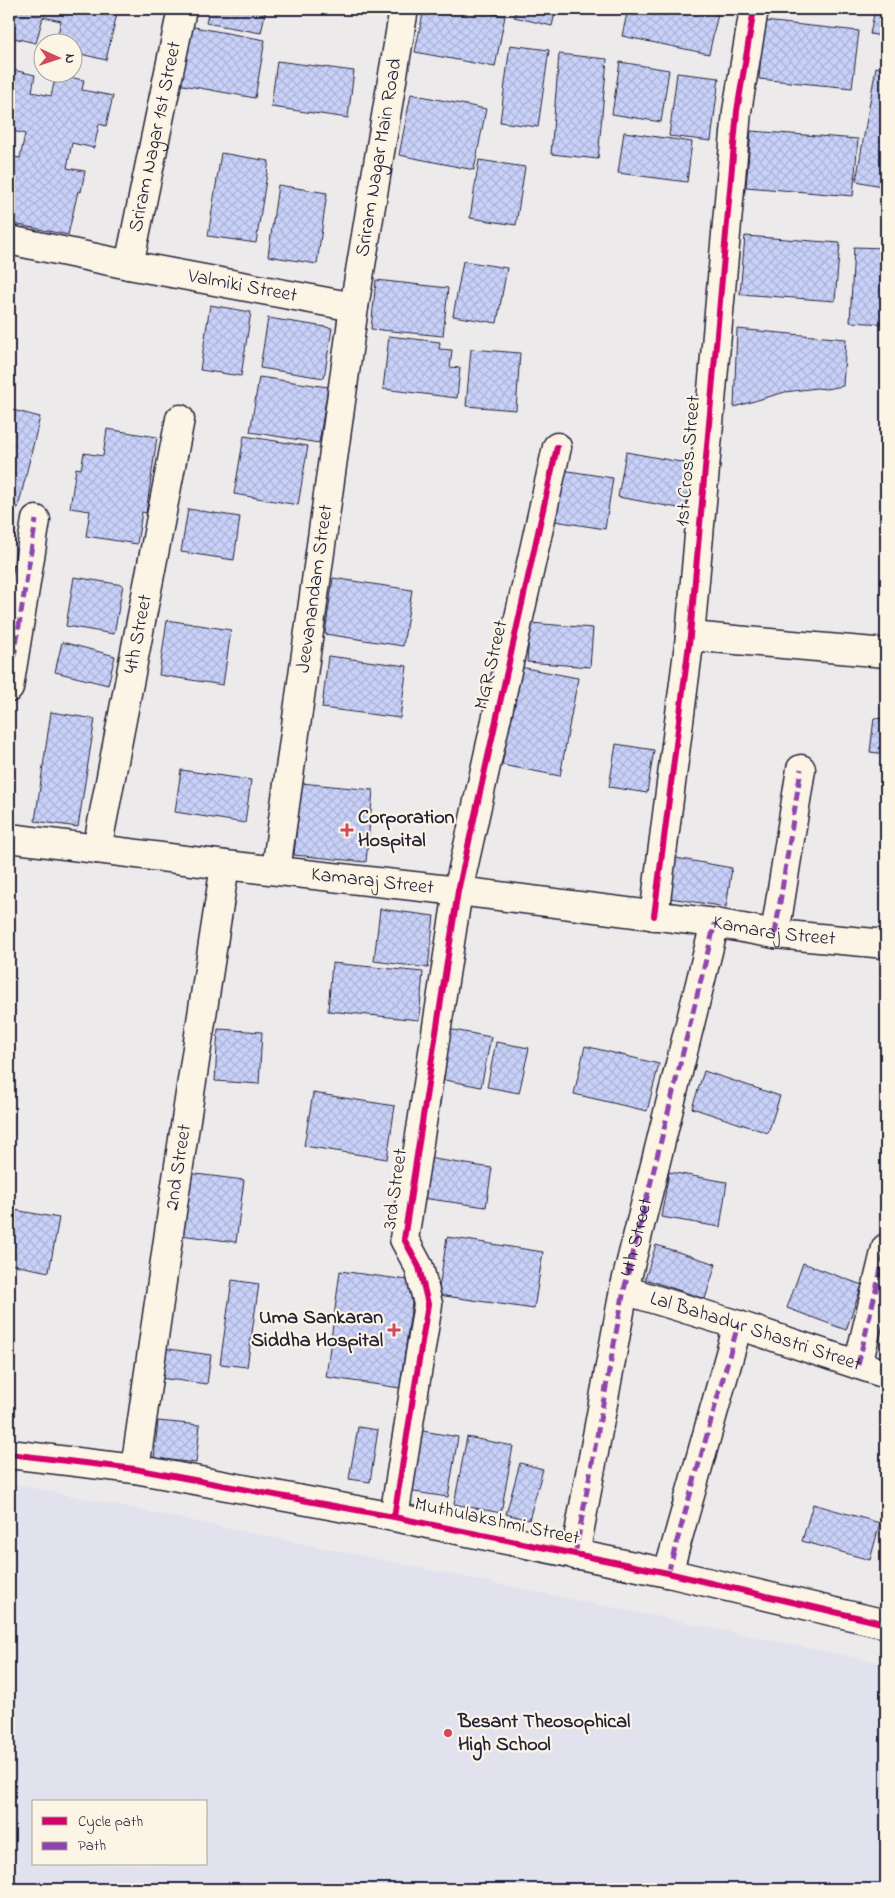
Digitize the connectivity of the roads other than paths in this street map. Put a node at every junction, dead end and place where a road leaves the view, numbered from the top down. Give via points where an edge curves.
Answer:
1 (182, 9) edge
2 (404, 9) edge
3 (754, 9) edge
4 (9, 240) edge
5 (129, 265) junction
6 (354, 307) junction
7 (180, 420) dead end
8 (557, 447) dead end
9 (36, 520) dead end
10 (690, 636) junction
11 (886, 653) edge
12 (9, 688) edge
13 (801, 769) dead end
14 (9, 838) edge
15 (97, 849) junction
16 (226, 865) junction
17 (276, 870) junction
18 (458, 891) junction
19 (654, 916) junction
20 (715, 923) junction
21 (775, 934) junction
22 (886, 944) edge
23 (886, 1248) edge
24 (624, 1290) junction
25 (738, 1325) junction
26 (858, 1365) junction
27 (886, 1374) edge
28 (9, 1454) edge
29 (135, 1469) junction
30 (394, 1517) junction
31 (575, 1555) junction
32 (668, 1573) junction
33 (886, 1624) edge

1 - 5 street, Sriram Nagar 1st Street
2 - 6 street, Sriram Nagar Main Road
3 - 10 street, 1st Cross Street via 737,111
4 - 5 street, Valmiki Street
5 - 6 street, Valmiki Street
6 - 17 street, Jeevanandam Street
7 - 15 street, 4th Street
8 - 18 street, MGR Street
9 - 12 street
10 - 11 street
10 - 19 street, 1st Cross Street
13 - 21 street
14 - 15 street, Kamaraj Street
15 - 16 street, Kamaraj Street
16 - 17 street, Kamaraj Street
16 - 29 street, 2nd Street
17 - 18 street, Kamaraj Street
18 - 19 street, Kamaraj Street
18 - 30 street, 3rd Street via 404,1239 419,1267 428,1304
19 - 20 street, Kamaraj Street
20 - 21 street, Kamaraj Street
20 - 24 street, 4th Street
21 - 22 street, Kamaraj Street
23 - 26 street
24 - 25 street, Lal Bahadur Shastri Street
24 - 31 street, 4th Street
25 - 26 street, Lal Bahadur Shastri Street
25 - 32 street
26 - 27 street, Lal Bahadur Shastri Street
28 - 29 street, Muthulakshmi Street
29 - 30 street, Muthulakshmi Street
30 - 31 street, Muthulakshmi Street
31 - 32 street, Muthulakshmi Street
32 - 33 street, Muthulakshmi Street

